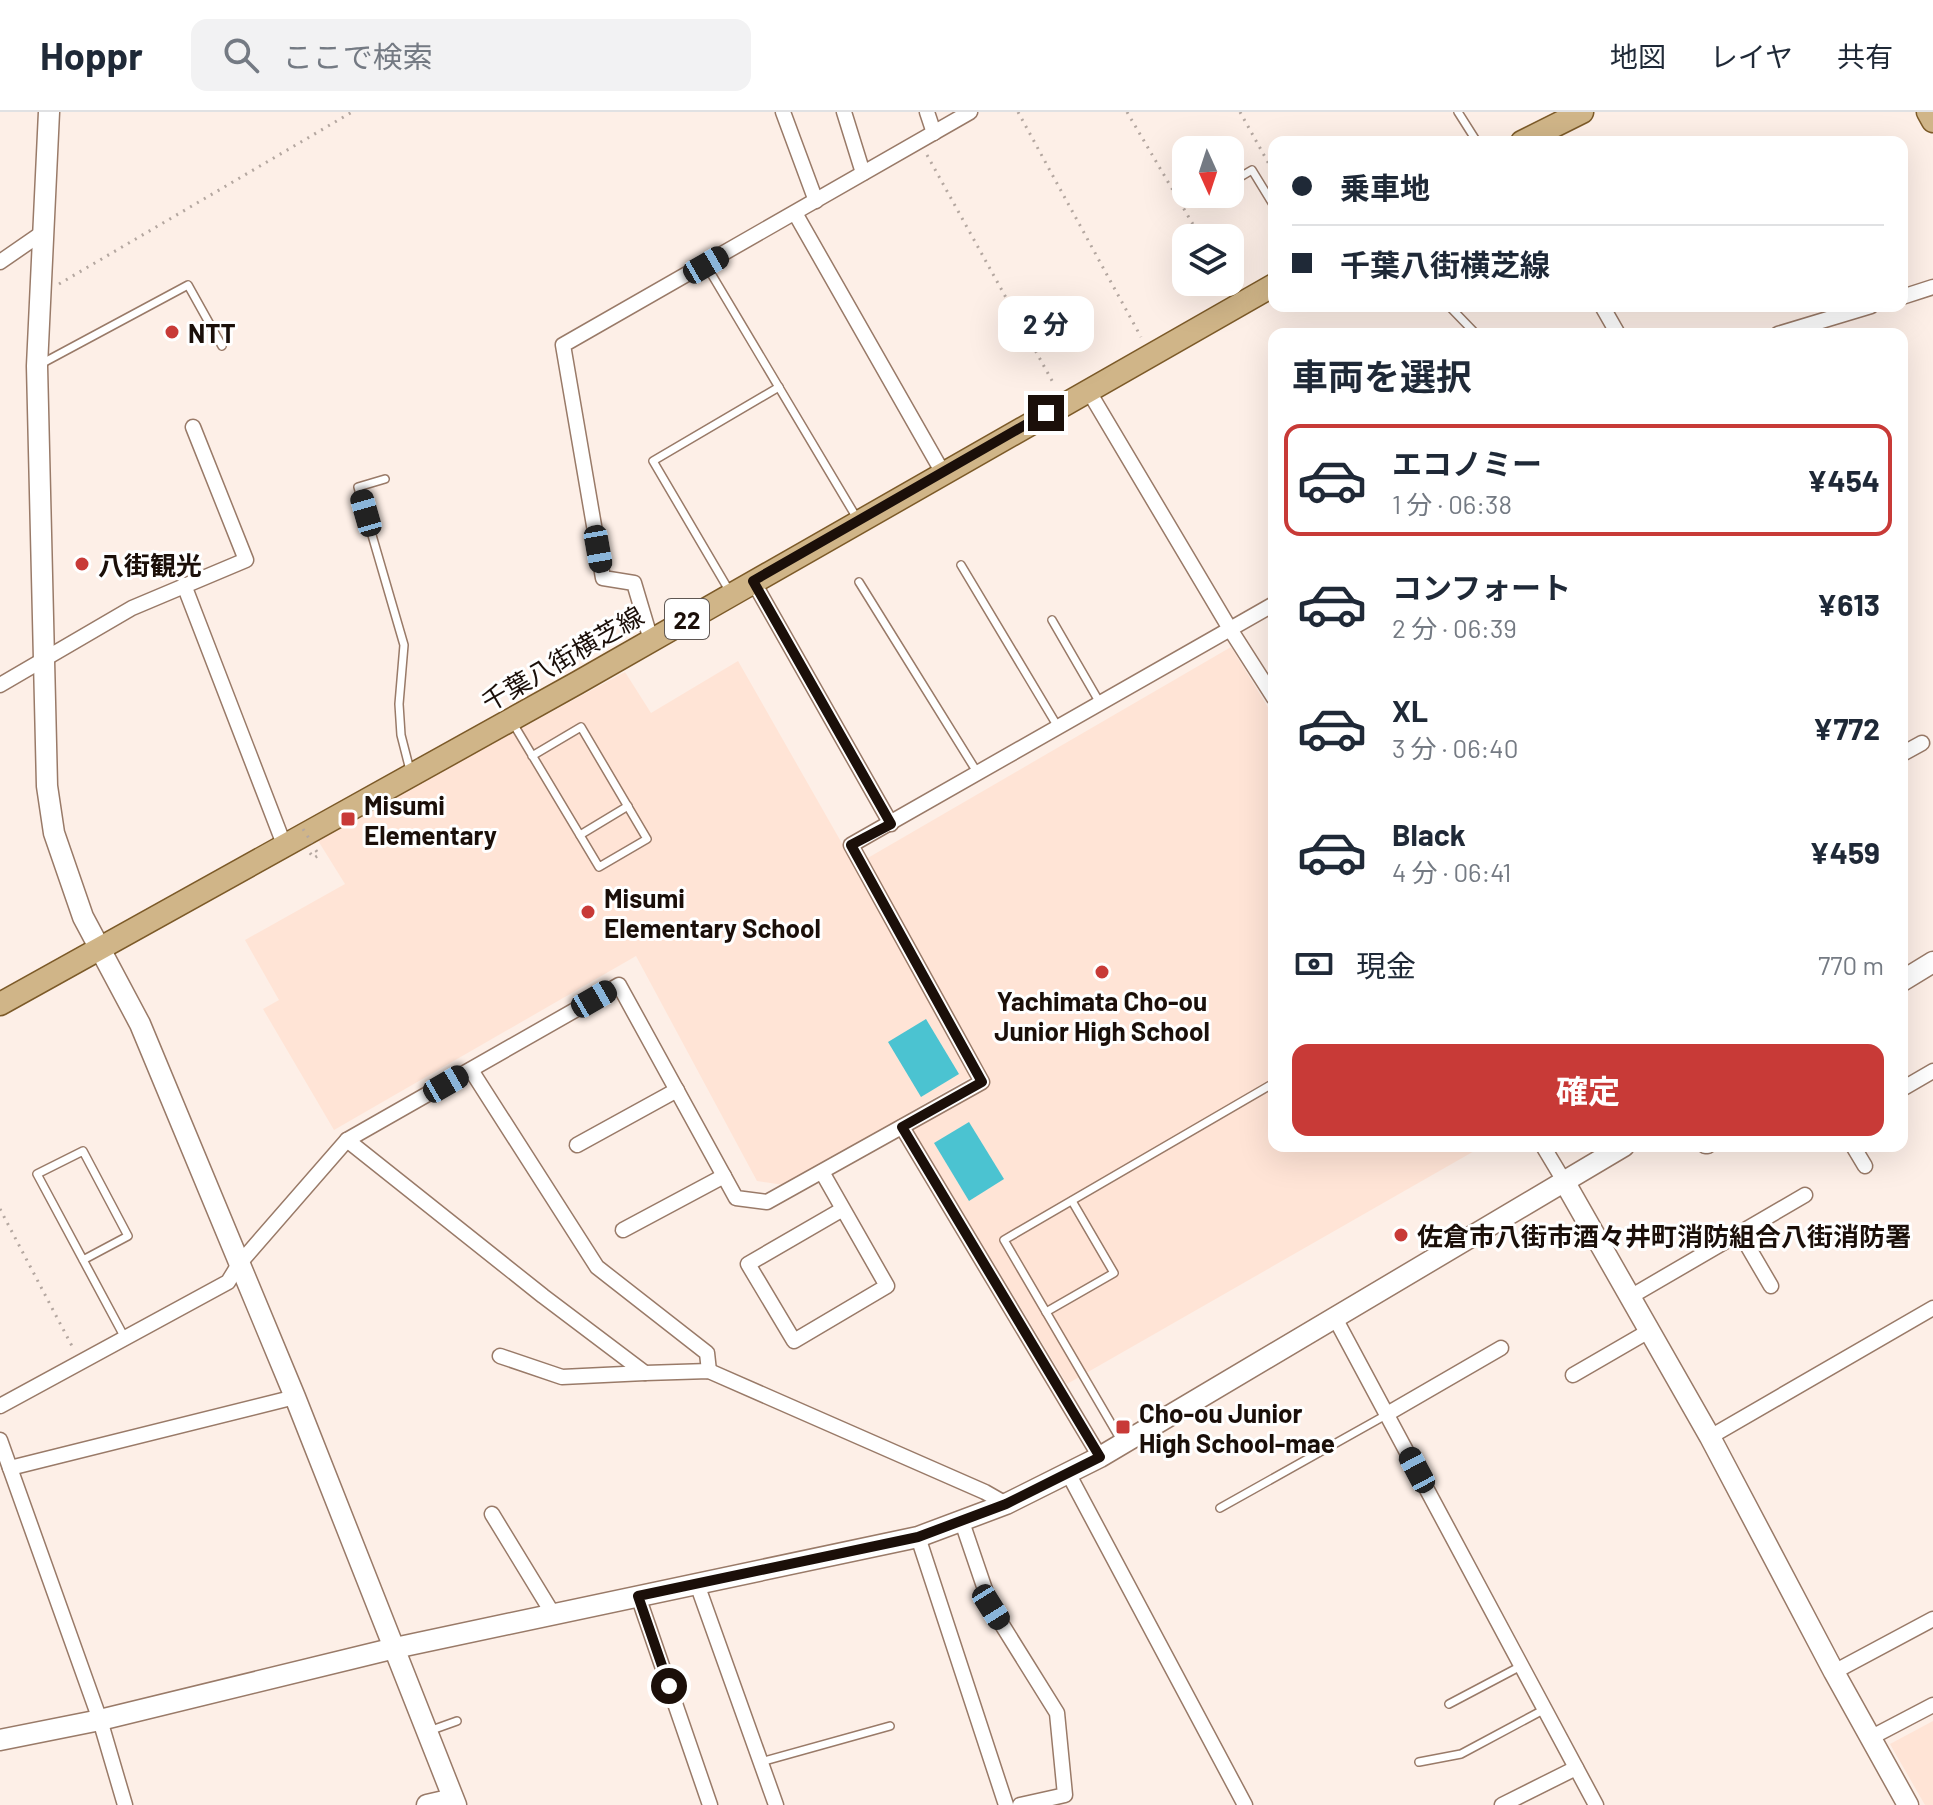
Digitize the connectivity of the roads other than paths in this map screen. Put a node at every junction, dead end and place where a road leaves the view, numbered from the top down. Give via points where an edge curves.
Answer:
1 (49, 112) edge
2 (783, 112) edge
3 (844, 112) edge
4 (927, 112) edge
5 (970, 112) edge
6 (1458, 112) edge
7 (1928, 112) edge
8 (1569, 114) edge
9 (1933, 121) edge
10 (934, 133) junction
11 (1473, 136) edge
12 (1532, 136) edge
13 (863, 173) junction
14 (1244, 175) edge
15 (1268, 196) edge
16 (816, 201) junction
17 (795, 213) junction
18 (42, 233) junction
19 (0, 262) edge
20 (706, 265) junction
21 (1933, 287) edge
22 (1268, 288) edge
23 (1908, 295) edge
24 (1455, 312) edge
25 (1851, 312) edge
26 (1470, 328) edge
27 (1798, 328) edge
28 (222, 346) dead end
29 (37, 366) junction
30 (779, 387) junction
31 (1088, 390) junction
32 (193, 427) dead end
33 (943, 473) junction
34 (385, 479) dead end
35 (859, 521) junction
36 (961, 565) dead end
37 (753, 581) junction
38 (859, 582) dead end
39 (184, 585) junction
40 (731, 593) junction
41 (1268, 607) edge
42 (1052, 620) dead end
43 (1230, 629) junction
44 (651, 640) junction
45 (43, 660) junction
46 (0, 685) edge
47 (1268, 689) edge
48 (1100, 703) junction
49 (511, 720) junction
50 (1058, 727) junction
51 (1922, 743) dead end
52 (1908, 751) edge
53 (532, 756) junction
54 (978, 774) junction
55 (411, 776) junction
56 (628, 806) junction
57 (891, 824) junction
58 (580, 835) junction
59 (285, 847) junction
60 (98, 949) junction
61 (1933, 962) edge
62 (1908, 977) edge
63 (1, 999) edge
64 (471, 1070) junction
65 (1933, 1071) edge
66 (1908, 1086) edge
67 (1268, 1087) edge
68 (677, 1090) junction
69 (902, 1127) junction
70 (347, 1140) junction
71 (577, 1145) dead end
72 (1547, 1152) edge
73 (1614, 1152) edge
74 (1857, 1152) edge
75 (1865, 1166) dead end
76 (822, 1172) junction
77 (724, 1176) junction
78 (1564, 1181) junction
79 (1805, 1195) dead end
80 (1072, 1201) junction
81 (843, 1209) junction
82 (623, 1230) dead end
83 (1740, 1233) junction
84 (83, 1260) junction
85 (239, 1264) junction
86 (1771, 1286) dead end
87 (1630, 1297) junction
88 (1933, 1308) edge
89 (1046, 1312) junction
90 (1335, 1318) junction
91 (1649, 1331) junction
92 (125, 1338) junction
93 (1501, 1348) dead end
94 (500, 1356) dead end
95 (709, 1371) junction
96 (645, 1373) junction
97 (1573, 1375) dead end
98 (295, 1397) junction
99 (0, 1406) edge
100 (1387, 1414) junction
101 (1710, 1437) junction
102 (0, 1440) edge
103 (1123, 1443) junction
104 (1100, 1457) junction
105 (5, 1469) edge
106 (1068, 1473) junction
107 (1006, 1504) junction
108 (1220, 1508) dead end
109 (492, 1514) dead end
110 (962, 1522) junction
111 (918, 1537) junction
112 (697, 1584) junction
113 (638, 1596) junction
114 (562, 1617) junction
115 (1933, 1619) edge
116 (395, 1648) junction
117 (1521, 1666) junction
118 (1834, 1672) junction
119 (1449, 1704) dead end
120 (1933, 1705) edge
121 (1545, 1709) junction
122 (100, 1720) junction
123 (457, 1721) dead end
124 (890, 1726) dead end
125 (427, 1731) junction
126 (1870, 1738) junction
127 (0, 1740) edge
128 (761, 1762) junction
129 (1419, 1762) dead end
130 (1576, 1768) junction
131 (454, 1802) edge
132 (1027, 1804) edge
133 (125, 1805) edge
134 (427, 1805) edge
135 (710, 1805) edge
136 (776, 1805) edge
137 (1006, 1805) edge
138 (1245, 1805) edge
139 (1502, 1805) edge
140 (1596, 1805) edge
141 (1908, 1805) edge

1 - 18 street
2 - 16 street
3 - 13 street
4 - 10 street
5 - 10 street
6 - 11 lane
7 - 9 main road
8 - 12 main road
10 - 13 street
13 - 16 street
14 - 15 lane via 1252,170
16 - 17 street
17 - 20 street
17 - 33 street
18 - 19 street
18 - 29 street
20 - 30 lane
20 - 44 street via 563,345 603,578 634,583
21 - 23 street
22 - 31 main road, 千葉八街横芝線 / 22
24 - 26 lane
25 - 27 street
28 - 29 lane via 188,285
29 - 45 street
30 - 35 lane
30 - 40 lane via 653,461
31 - 33 main road, 千葉八街横芝線 / 22
31 - 43 street
32 - 39 street via 246,560
33 - 35 main road, 千葉八街横芝線 / 22
34 - 55 lane via 358,487 404,645 399,704
35 - 37 main road, 千葉八街横芝線 / 22
36 - 50 lane
37 - 40 main road, 千葉八街横芝線 / 22
37 - 57 street
38 - 54 lane
39 - 45 street via 132,608
39 - 59 street
40 - 44 main road, 千葉八街横芝線 / 22
41 - 43 street
42 - 48 lane
43 - 47 street
43 - 48 street
44 - 49 main road, 千葉八街横芝線 / 22
45 - 46 street
45 - 60 street via 47,786 54,833
48 - 50 street
49 - 53 lane
49 - 55 main road, 千葉八街横芝線 / 22
50 - 54 street
51 - 52 street
53 - 56 lane via 581,727
53 - 58 lane
54 - 57 street
55 - 59 main road, 千葉八街横芝線 / 22
56 - 58 lane
56 - 58 lane via 647,839 599,867
57 - 69 street via 851,845 982,1082
59 - 60 main road, 千葉八街横芝線 / 22
60 - 63 main road, 千葉八街横芝線 / 22
60 - 85 street via 140,1024
61 - 62 street
64 - 68 street via 619,985
64 - 70 street
64 - 95 street via 597,1267 707,1353
65 - 66 street
67 - 80 lane
68 - 71 street
68 - 77 street
69 - 76 street
69 - 104 street
70 - 85 street
70 - 96 street
72 - 78 street
73 - 78 street
74 - 75 street
76 - 77 street via 767,1202 736,1198
76 - 81 street
77 - 82 street
78 - 87 street
78 - 90 street
79 - 83 street
80 - 89 lane via 1114,1273
80 - 89 lane via 1004,1240
81 - 81 street via 887,1286 794,1341 748,1264
83 - 86 street
83 - 87 street
84 - 84 lane via 37,1174 83,1151 128,1236
84 - 92 lane
85 - 92 street via 228,1282
85 - 98 street
87 - 91 street
88 - 101 street
89 - 103 lane
90 - 100 street
90 - 103 street
91 - 97 street
91 - 101 street
92 - 99 street
93 - 100 street
94 - 96 street via 562,1377
95 - 96 street
95 - 107 street
98 - 105 street
98 - 116 street
100 - 108 lane
100 - 117 street
101 - 118 street
102 - 105 street
103 - 104 street
104 - 106 street
105 - 122 street
106 - 107 street
106 - 138 street
107 - 110 street
109 - 114 street
110 - 111 street
110 - 132 street via 991,1607 1057,1713 1065,1795
111 - 112 street
111 - 137 street
112 - 113 street
112 - 128 street
113 - 114 street
113 - 135 street
114 - 116 street
115 - 118 street
116 - 122 street
116 - 125 street
117 - 119 lane
117 - 121 street
118 - 126 street
120 - 126 street
121 - 129 lane via 1461,1754
121 - 130 street
122 - 127 street
122 - 133 street
123 - 125 lane
124 - 128 lane
125 - 131 street
126 - 141 street
128 - 136 street
130 - 139 street
130 - 140 street
131 - 134 street

